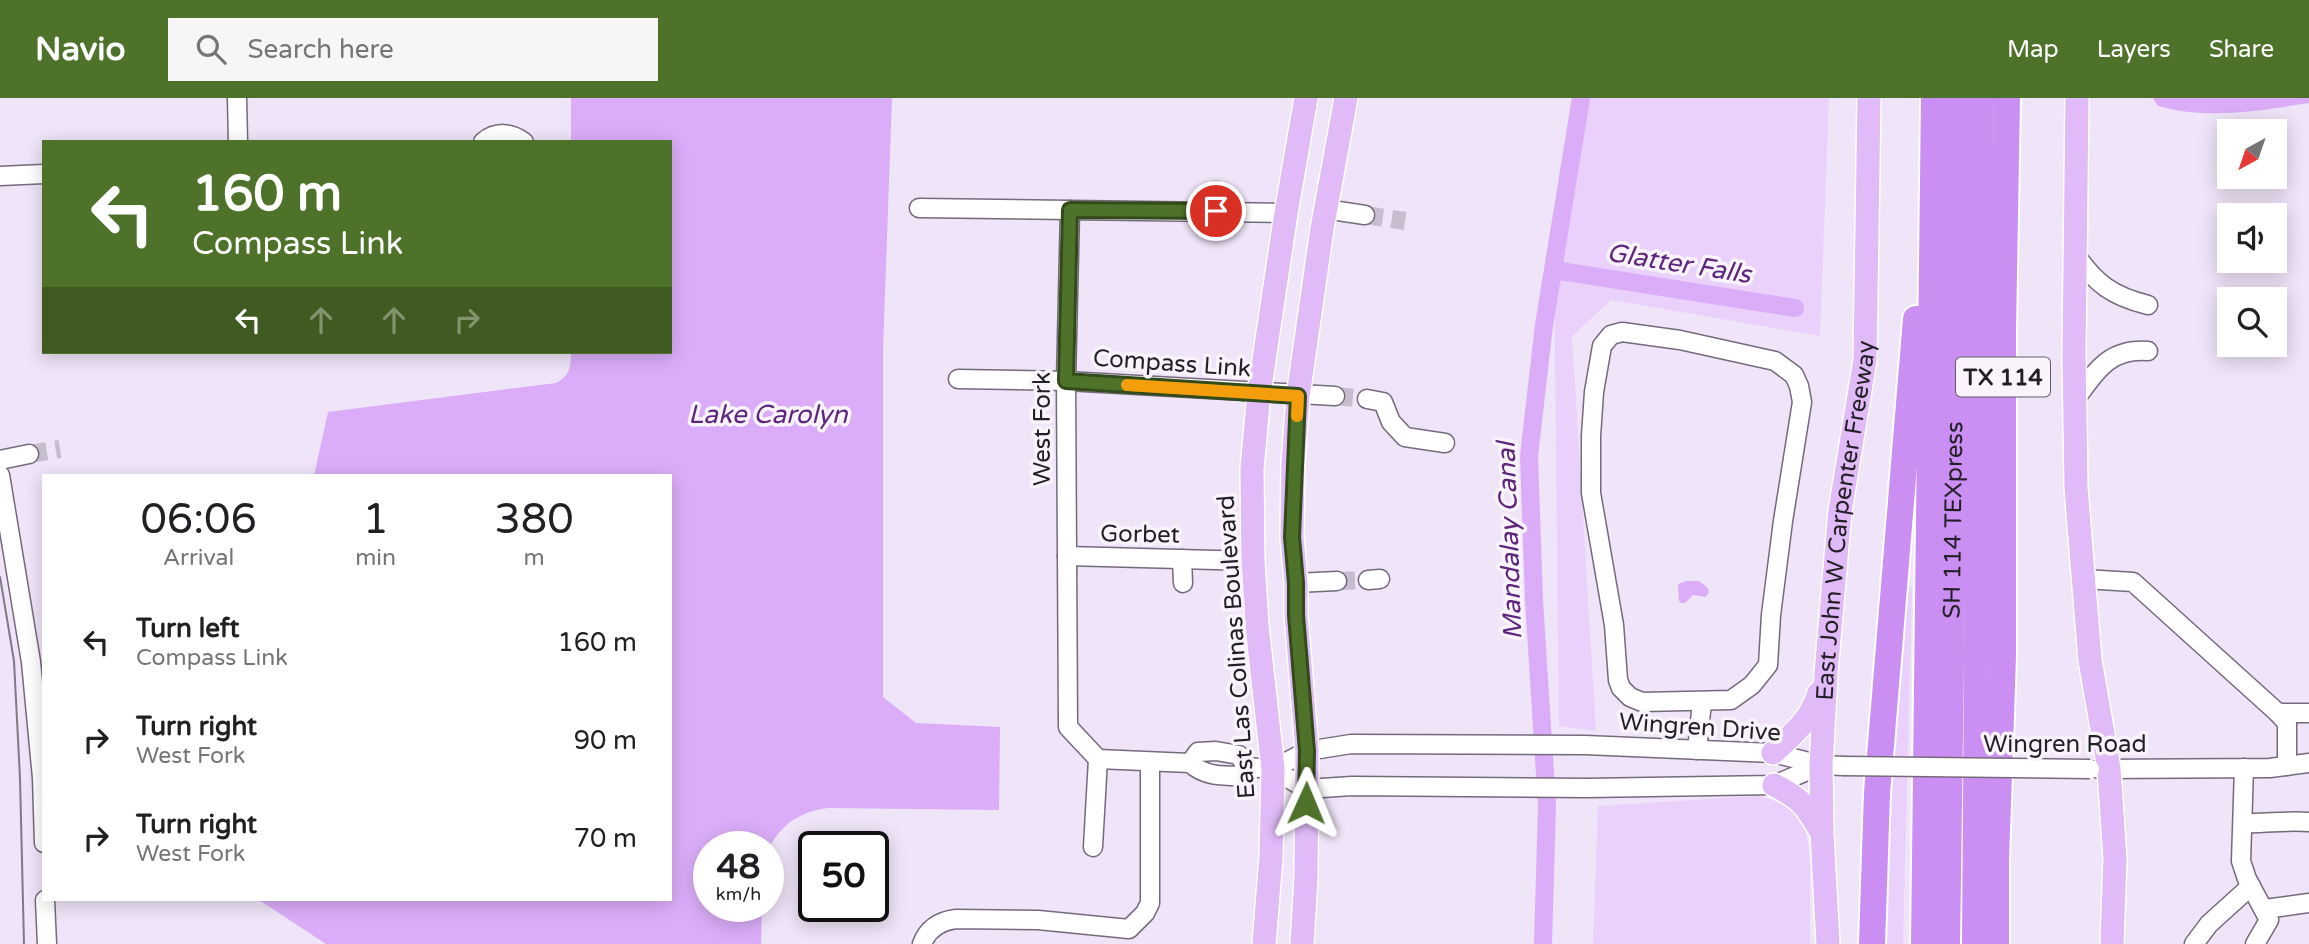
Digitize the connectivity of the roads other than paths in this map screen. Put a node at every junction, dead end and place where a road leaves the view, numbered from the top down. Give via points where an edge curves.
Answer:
1 (237, 98) edge
2 (1306, 98) edge
3 (1346, 98) edge
4 (1869, 98) edge
5 (1934, 98) edge
6 (1959, 98) edge
7 (1981, 98) edge
8 (2007, 98) edge
9 (2077, 98) edge
10 (238, 140) edge
11 (486, 140) edge
12 (521, 140) edge
13 (42, 174) edge
14 (0, 176) edge
15 (1216, 191) dead end
16 (919, 208) dead end
17 (1325, 209) junction
18 (1070, 210) junction
19 (1216, 211) junction
20 (1286, 213) junction
21 (1364, 215) tunnel mouth
22 (1933, 232) junction
23 (2075, 254) junction
24 (2148, 305) dead end
25 (2148, 351) dead end
26 (958, 379) dead end
27 (1066, 381) junction
28 (1259, 393) junction
29 (1298, 396) junction
30 (1335, 396) tunnel mouth
31 (1367, 399) tunnel mouth
32 (2075, 400) junction
33 (1445, 443) dead end
34 (29, 454) tunnel mouth
35 (0, 460) edge
36 (0, 475) edge
37 (1067, 556) junction
38 (1182, 559) junction
39 (1253, 561) junction
40 (2084, 579) junction
41 (1336, 581) tunnel mouth
42 (1183, 583) dead end
43 (1296, 583) junction
44 (1825, 673) junction
45 (1702, 702) junction
46 (2278, 713) junction
47 (2309, 713) edge
48 (1697, 750) junction
49 (1307, 751) junction
50 (1773, 753) junction
51 (1098, 759) junction
52 (1150, 762) junction
53 (2309, 764) edge
54 (1821, 765) junction
55 (2287, 766) junction
56 (1926, 767) junction
57 (2244, 768) junction
58 (1273, 769) junction
59 (2100, 769) junction
60 (42, 778) edge
61 (1774, 785) junction
62 (1306, 789) junction
63 (2309, 822) edge
64 (2243, 823) junction
65 (1822, 833) junction
66 (1093, 847) dead end
67 (2251, 886) junction
68 (46, 901) edge
69 (2309, 903) edge
70 (2265, 909) junction
71 (1129, 936) edge
72 (47, 944) edge
73 (922, 944) edge
74 (1264, 944) edge
75 (1302, 944) edge
76 (1828, 944) edge
77 (1872, 944) edge
78 (1924, 944) edge
79 (1947, 944) edge
80 (1975, 944) edge
81 (1996, 944) edge
82 (2112, 944) edge
83 (2194, 944) edge
84 (2255, 944) edge

1 - 10 street
2 - 20 main road, East Las Colinas Boulevard
3 - 17 main road
4 - 44 main road, East John W Carpenter Freeway via 1865,360 1840,512
5 - 22 highway, TX 114
6 - 79 highway, SH 114 TEXpress
7 - 80 highway, SH 114 TEXpress
8 - 81 highway, TX 114 via 2004,656
9 - 23 main road
11 - 12 street via 506,134
13 - 14 street
15 - 19 street
16 - 18 street
17 - 21 street
17 - 29 main road
18 - 19 street
18 - 27 street, West Fork
19 - 20 street
20 - 28 main road, East Las Colinas Boulevard
22 - 56 highway, TX 114
22 - 77 highway via 1918,287 1877,793
23 - 24 street via 2104,287
23 - 32 main road
25 - 32 street via 2131,350 2112,357
26 - 27 street, Compass Link
27 - 28 street, Compass Link
27 - 37 street, West Fork
28 - 29 street, Compass Link
28 - 39 main road, East Las Colinas Boulevard via 1252,468
29 - 30 street, Compass Link
29 - 43 main road via 1292,537
31 - 33 street via 1383,402 1391,422 1405,437
32 - 40 main road
34 - 35 street
36 - 60 street via 31,662
37 - 38 street, Gorbet
37 - 51 street, West Fork via 1068,727
38 - 39 street, Gorbet
38 - 42 street
39 - 58 main road, East Las Colinas Boulevard
40 - 46 street via 2133,582
40 - 59 main road
41 - 43 street
43 - 49 main road
44 - 50 main road via 1804,724
44 - 54 main road, East John W Carpenter Freeway
45 - 45 street via 1731,700 1769,665 1783,521 1802,402 1799,386 1794,375 1775,360 1622,332 1611,335 1602,346 1591,436 1591,493 1614,625 1618,680 1630,697 1642,702
45 - 48 street
46 - 47 street
46 - 55 street via 2287,723
48 - 49 street, Wingren Drive via 1351,744
48 - 50 street, Wingren Drive
49 - 58 street, Wingren Drive
49 - 62 main road
50 - 54 street, Wingren Drive
51 - 52 street
51 - 66 street
52 - 58 street via 1189,764 1198,752 1216,751 1239,755 1246,767
52 - 71 street via 1150,903
53 - 55 street, Wingren Road
54 - 56 street, Wingren Road, bridge
54 - 61 street, Wingren Drive
54 - 65 main road, East John W Carpenter Freeway
55 - 57 street, Wingren Road
56 - 59 street, Wingren Road, bridge
56 - 78 highway, TX 114
57 - 59 street, Wingren Road
57 - 64 street
58 - 62 street
58 - 74 main road, East Las Colinas Boulevard
59 - 82 main road via 2115,859
61 - 62 street, Wingren Drive
61 - 65 main road via 1798,797
62 - 75 main road
63 - 64 street
64 - 67 street via 2241,861
65 - 76 main road, East John W Carpenter Freeway
67 - 70 street
67 - 83 street via 2209,923
68 - 72 street
69 - 70 street
70 - 84 street via 2269,920
71 - 73 street via 1038,920 956,919 930,929

